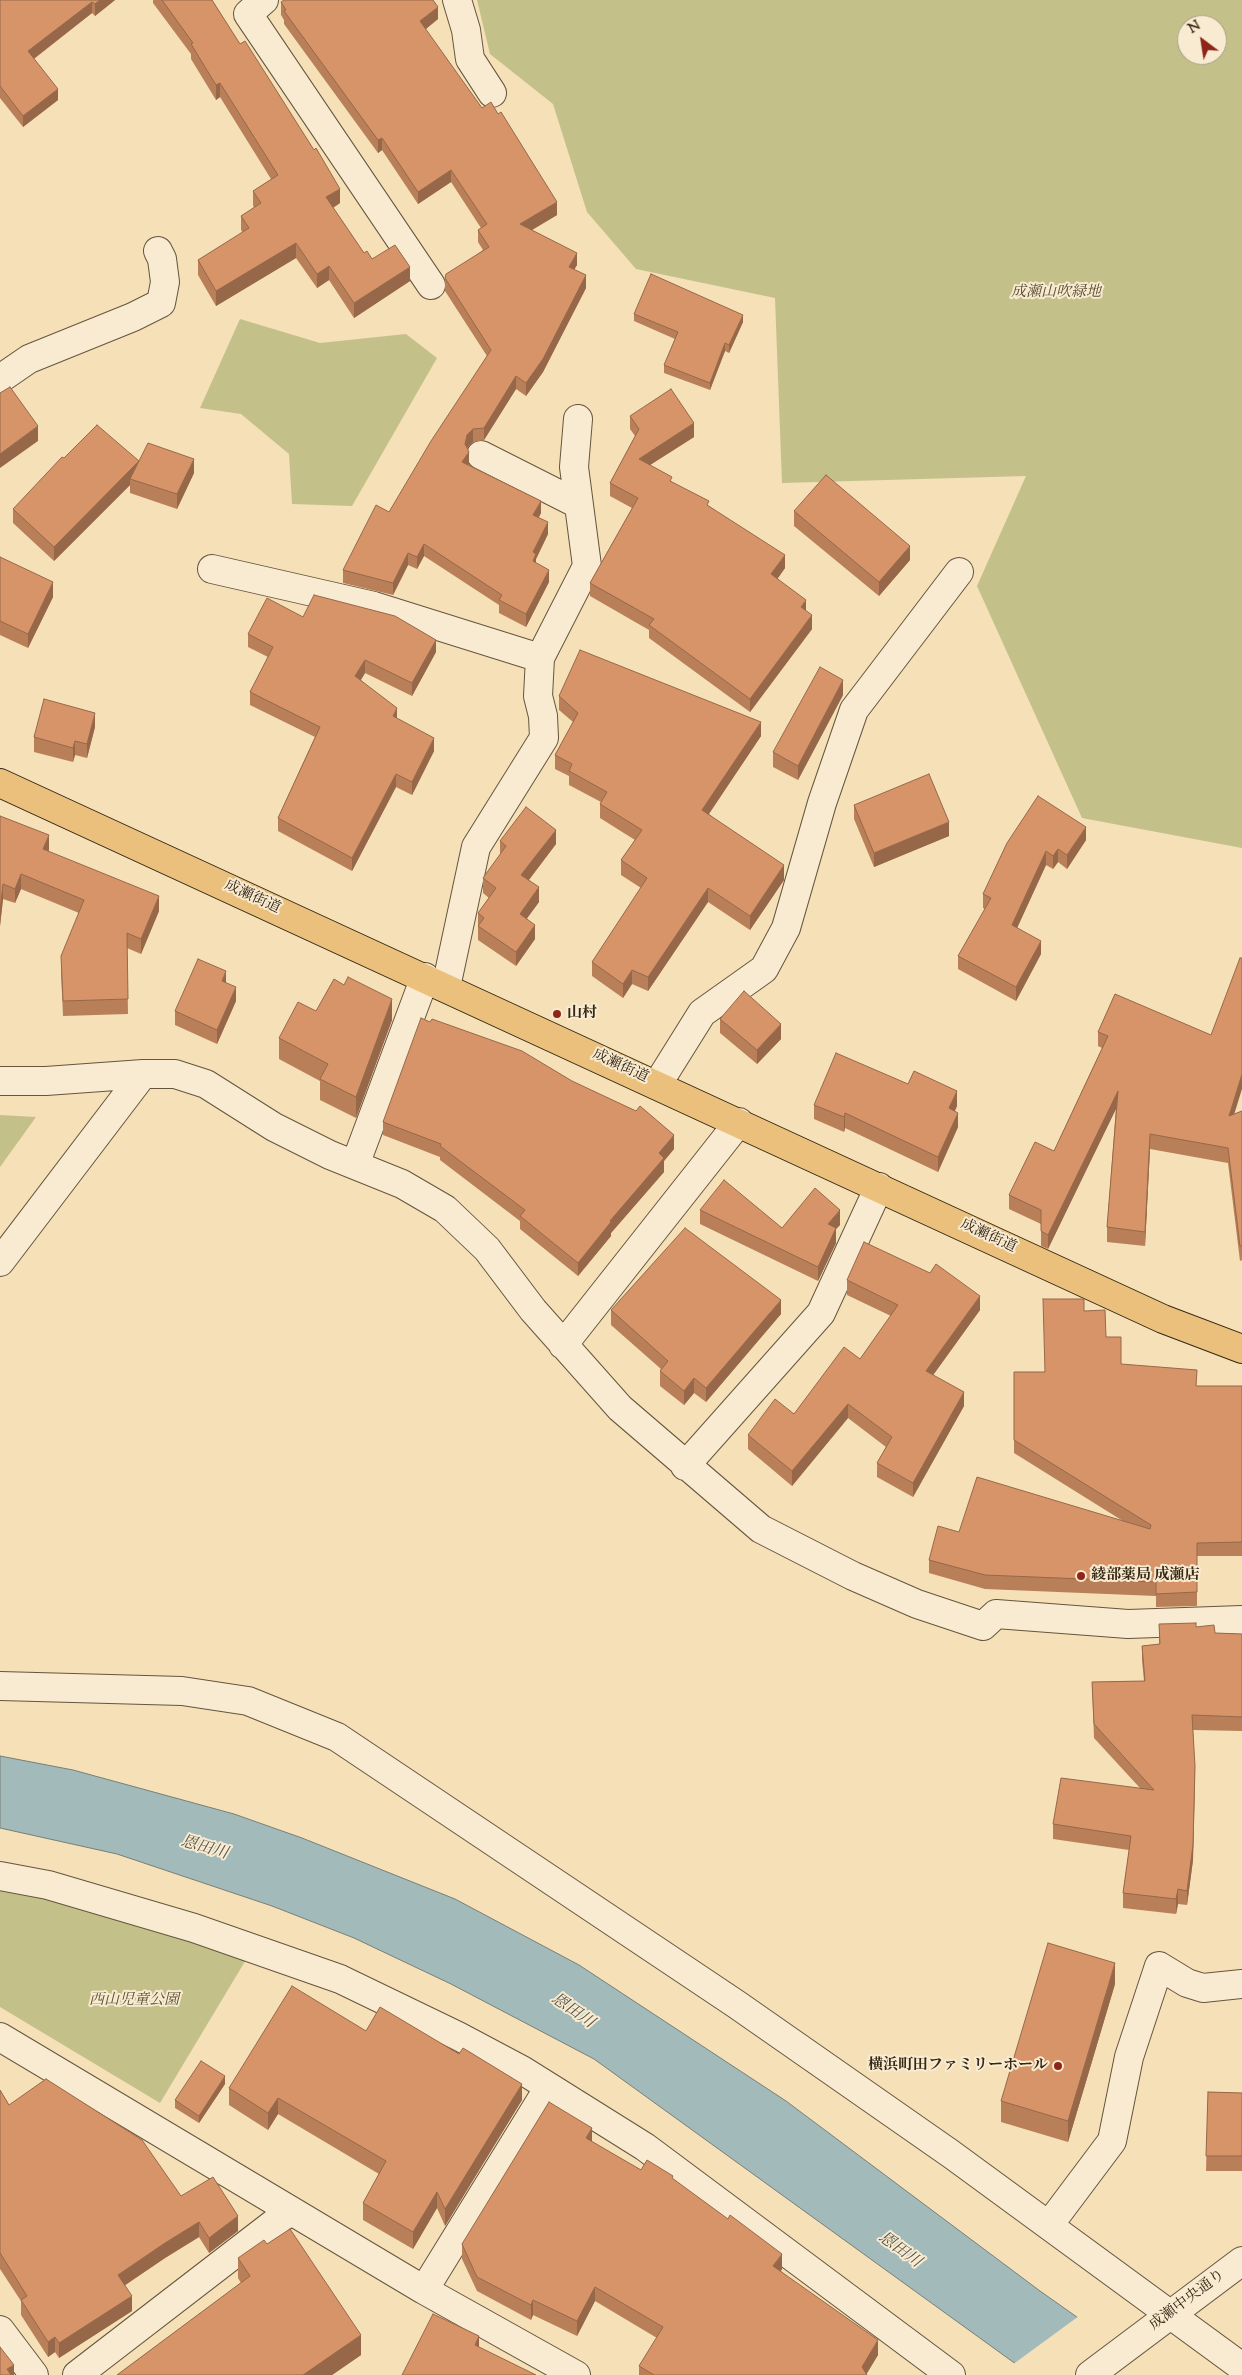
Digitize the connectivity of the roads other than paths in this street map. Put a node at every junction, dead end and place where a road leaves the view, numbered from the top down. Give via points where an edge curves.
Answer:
1 (264, 0) edge
2 (457, 0) edge
3 (492, 93) dead end
4 (158, 251) dead end
5 (431, 285) dead end
6 (0, 379) edge
7 (578, 419) dead end
8 (481, 455) dead end
9 (578, 504) junction
10 (212, 569) dead end
11 (959, 572) dead end
12 (540, 658) junction
13 (0, 782) edge
14 (435, 982) junction
15 (143, 1074) junction
16 (0, 1081) edge
17 (657, 1085) junction
18 (740, 1122) junction
19 (355, 1165) junction
20 (880, 1186) junction
21 (0, 1262) edge
22 (563, 1345) junction
23 (1242, 1349) edge
24 (686, 1466) junction
25 (1242, 1620) edge
26 (0, 1686) edge
27 (0, 1876) edge
28 (1242, 1984) edge
29 (0, 2037) edge
30 (549, 2087) junction
31 (290, 2211) junction
32 (1049, 2225) junction
33 (1242, 2261) edge
34 (424, 2290) junction
35 (1171, 2315) junction
36 (0, 2330) edge
37 (1242, 2367) edge
38 (34, 2375) edge
39 (77, 2375) edge
40 (576, 2375) edge
41 (951, 2375) edge
42 (1090, 2375) edge

1 - 5 street via 248,14
2 - 3 street via 470,59
4 - 6 street via 165,282 161,302 133,317 29,359
7 - 9 street via 574,467
8 - 9 street
9 - 12 street via 587,566
10 - 12 street via 374,606
11 - 17 street via 854,710 822,803 786,928 764,969 702,1013
12 - 14 street via 538,696 544,738 476,847
13 - 14 main road, 成瀬街道
14 - 17 main road, 成瀬街道
14 - 19 street
15 - 16 street
15 - 19 street via 175,1074 206,1084 274,1127
15 - 21 street
17 - 18 main road, 成瀬街道
18 - 20 main road, 成瀬街道
18 - 22 street
19 - 22 street via 402,1184 445,1209 487,1249
20 - 23 main road, 成瀬街道 via 1163,1319
20 - 24 street via 821,1313
22 - 24 street via 620,1408
24 - 25 street via 761,1529 880,1588 983,1626 996,1614 1128,1624
26 - 32 street via 182,1691 248,1701 337,1737 736,2004
27 - 30 street via 48,1885 194,1928 340,1979 458,2036
28 - 32 street via 1203,1988 1187,1983 1159,1966 1129,2057 1112,2141
29 - 31 street
30 - 34 street
30 - 41 street via 698,2184
31 - 34 street
31 - 39 street
32 - 35 street
33 - 35 street, 成瀬中央通り
34 - 40 street
35 - 37 street
35 - 42 street, 成瀬中央通り
36 - 38 street

